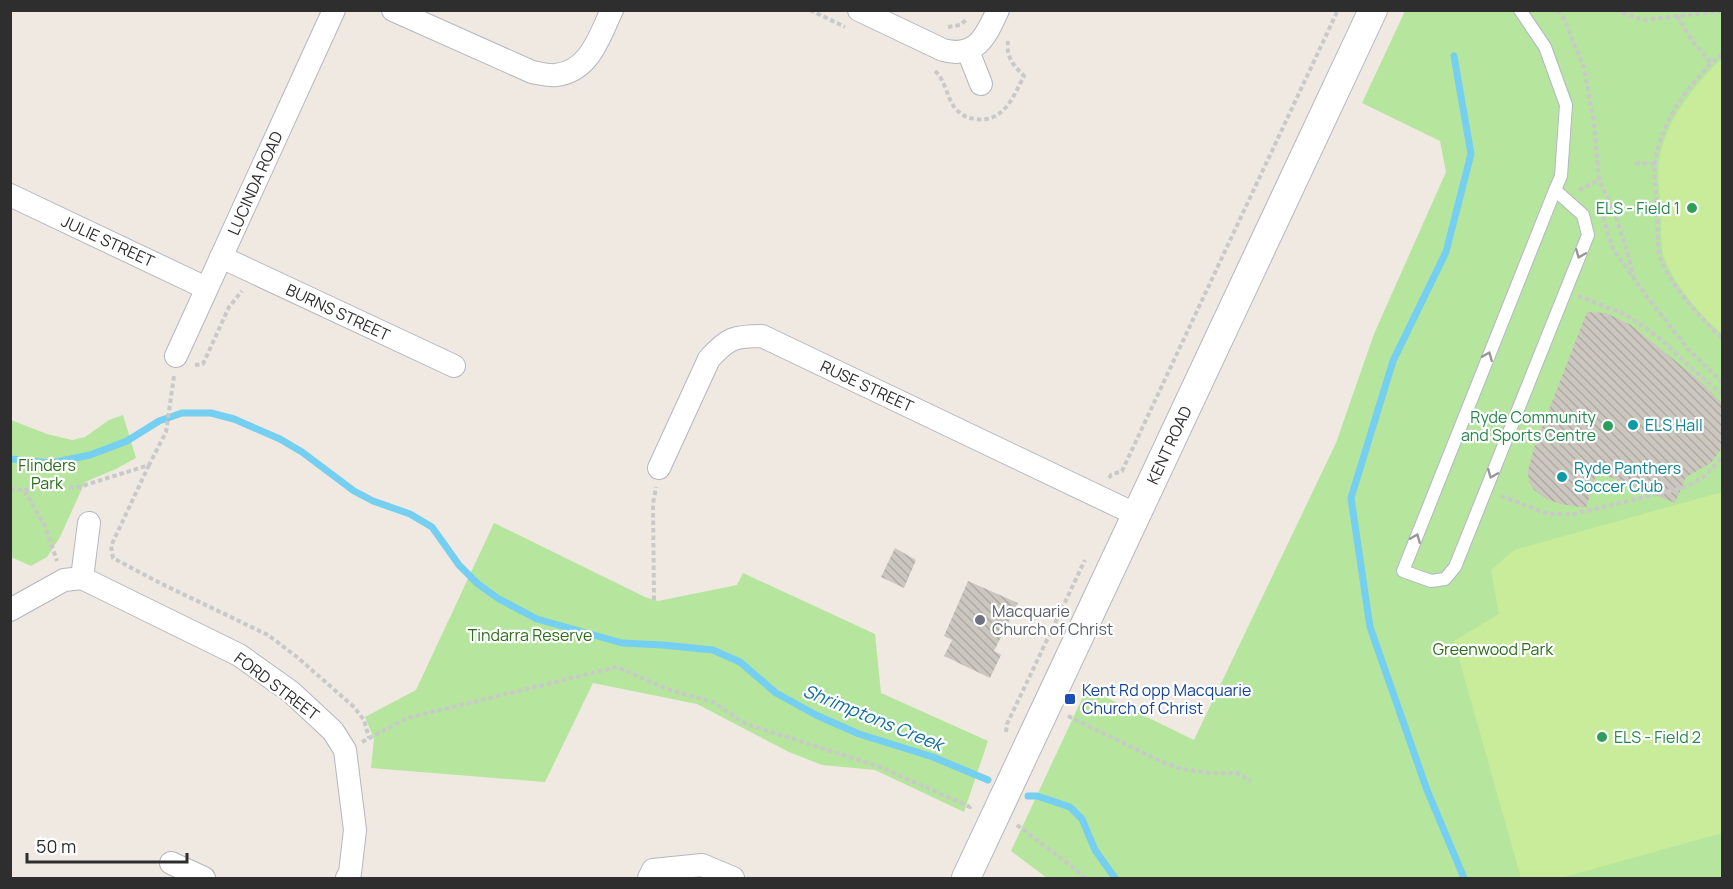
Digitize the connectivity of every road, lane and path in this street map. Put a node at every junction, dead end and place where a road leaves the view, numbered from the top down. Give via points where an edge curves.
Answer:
1 (333, 10) edge
2 (393, 10) edge
3 (612, 10) edge
4 (859, 10) edge
5 (998, 10) edge
6 (1338, 10) edge
7 (1373, 10) edge
8 (1520, 10) edge
9 (1558, 10) edge
10 (1615, 10) edge
11 (1722, 11) edge
12 (1677, 16) junction
13 (970, 17) dead end
14 (942, 25) dead end
15 (968, 51) junction
16 (1722, 54) edge
17 (1712, 64) junction
18 (981, 84) dead end
19 (1635, 163) dead end
20 (1655, 164) junction
21 (1561, 176) junction
22 (1599, 180) junction
23 (1555, 190) junction
24 (1579, 190) junction
25 (10, 195) edge
26 (1586, 198) dead end
27 (1594, 205) dead end
28 (221, 257) junction
29 (251, 271) junction
30 (1633, 276) junction
31 (206, 288) junction
32 (1566, 291) junction
33 (1722, 338) edge
34 (454, 366) dead end
35 (178, 367) junction
36 (1722, 382) edge
37 (1722, 394) edge
38 (1722, 457) edge
39 (149, 465) junction
40 (659, 468) joint
41 (1106, 482) dead end
42 (10, 489) edge
43 (24, 490) junction
44 (1486, 490) junction
45 (1137, 515) junction
46 (90, 523) dead end
47 (113, 558) dead end
48 (73, 579) junction
49 (654, 600) dead end
50 (10, 610) edge
51 (1066, 716) dead end
52 (345, 750) junction
53 (1251, 781) dead end
54 (975, 801) dead end
55 (1018, 818) dead end
56 (171, 863) dead end
57 (204, 879) edge
58 (347, 879) edge
59 (649, 879) edge
60 (733, 879) edge
61 (966, 879) edge
62 (1085, 879) edge

1 - 28 street, LUCINDA ROAD
2 - 3 street via 532,72 555,76 576,68 591,56
4 - 15 street via 943,50
5 - 15 street via 987,33
6 - 41 path via 1122,471
7 - 45 street, KENT ROAD
8 - 21 lane via 1545,47 1566,105
9 - 22 path via 1584,68
10 - 12 path via 1643,20
11 - 12 path
12 - 17 path
13 - 14 path via 960,25
15 - 18 street
16 - 17 path
17 - 20 path via 1669,122
19 - 20 path
20 - 33 path via 1660,255 1691,307
21 - 23 lane
21 - 24 path
22 - 24 path
22 - 30 path via 1614,211
23 -> 32 lane via 1583,215 1588,235
44 -> 23 lane via 1455,567 1444,579 1431,582 1403,571
24 - 26 path
25 - 31 street, JULIE STREET
27 - 30 path via 1602,213 1612,248
28 - 29 street, BURNS STREET
28 - 31 street, LUCINDA ROAD
29 - 34 street, BURNS STREET
29 - 35 path via 203,364
30 - 36 path via 1689,350
31 - 35 street, LUCINDA ROAD
32 - 37 path via 1624,314 1643,326
32 -> 44 lane
35 - 39 path via 166,432
38 - 44 path via 1704,476 1686,487 1574,514 1548,514
39 - 43 path via 79,487
39 - 47 path via 111,546
40 - 45 street, RUSE STREET via 709,359 722,345 739,336 762,336
40 - 49 path via 653,504
42 - 43 path
43 - 48 path
45 - 61 street, KENT ROAD
46 - 48 street
48 - 50 street
48 - 52 street, FORD STREET via 239,655 291,692 333,731
51 - 53 path via 1162,762 1182,769 1237,773
52 - 54 path via 407,718 617,667 667,689 713,702 746,724 878,766 970,807
52 - 58 street, FORD STREET via 355,830
55 - 62 path via 1019,827
56 - 57 street
59 - 60 street via 653,870 702,865

